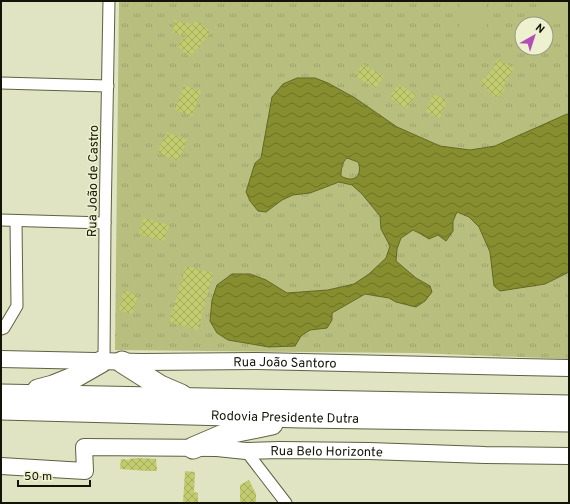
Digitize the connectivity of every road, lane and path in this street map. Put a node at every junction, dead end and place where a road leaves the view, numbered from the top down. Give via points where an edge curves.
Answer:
1 (109, 1) edge
2 (1, 83) edge
3 (108, 86) junction
4 (1, 220) edge
5 (16, 221) junction
6 (104, 223) junction
7 (1, 329) edge
8 (1, 359) edge
9 (109, 362) junction
10 (569, 368) edge
11 (10, 395) edge
12 (191, 398) junction
13 (569, 406) edge
14 (1, 410) edge
15 (302, 416) junction
16 (569, 421) edge
17 (193, 448) junction
18 (246, 451) junction
19 (569, 456) edge
20 (1, 466) edge
21 (286, 503) edge

1 - 3 street, Rua João de Castro
2 - 3 street
3 - 6 street, Rua João de Castro
4 - 5 street
5 - 6 street
5 - 7 street via 17,306
6 - 9 street, Rua João de Castro
8 - 9 street, Rua João Santoro
9 - 10 street, Rua João Santoro via 258,361
9 - 11 highway via 53,386
9 - 12 highway
11 - 12 highway, Rodovia Presidente Dutra
12 - 13 highway, Rodovia Presidente Dutra
14 - 15 highway, Rodovia Presidente Dutra
15 - 16 highway, Rodovia Presidente Dutra
15 - 17 highway via 233,432
17 - 18 street, Rua Belo Horizonte
17 - 20 street, Rua Belo Horizonte via 84,447 85,471
18 - 19 street, Rua Belo Horizonte
18 - 21 street

